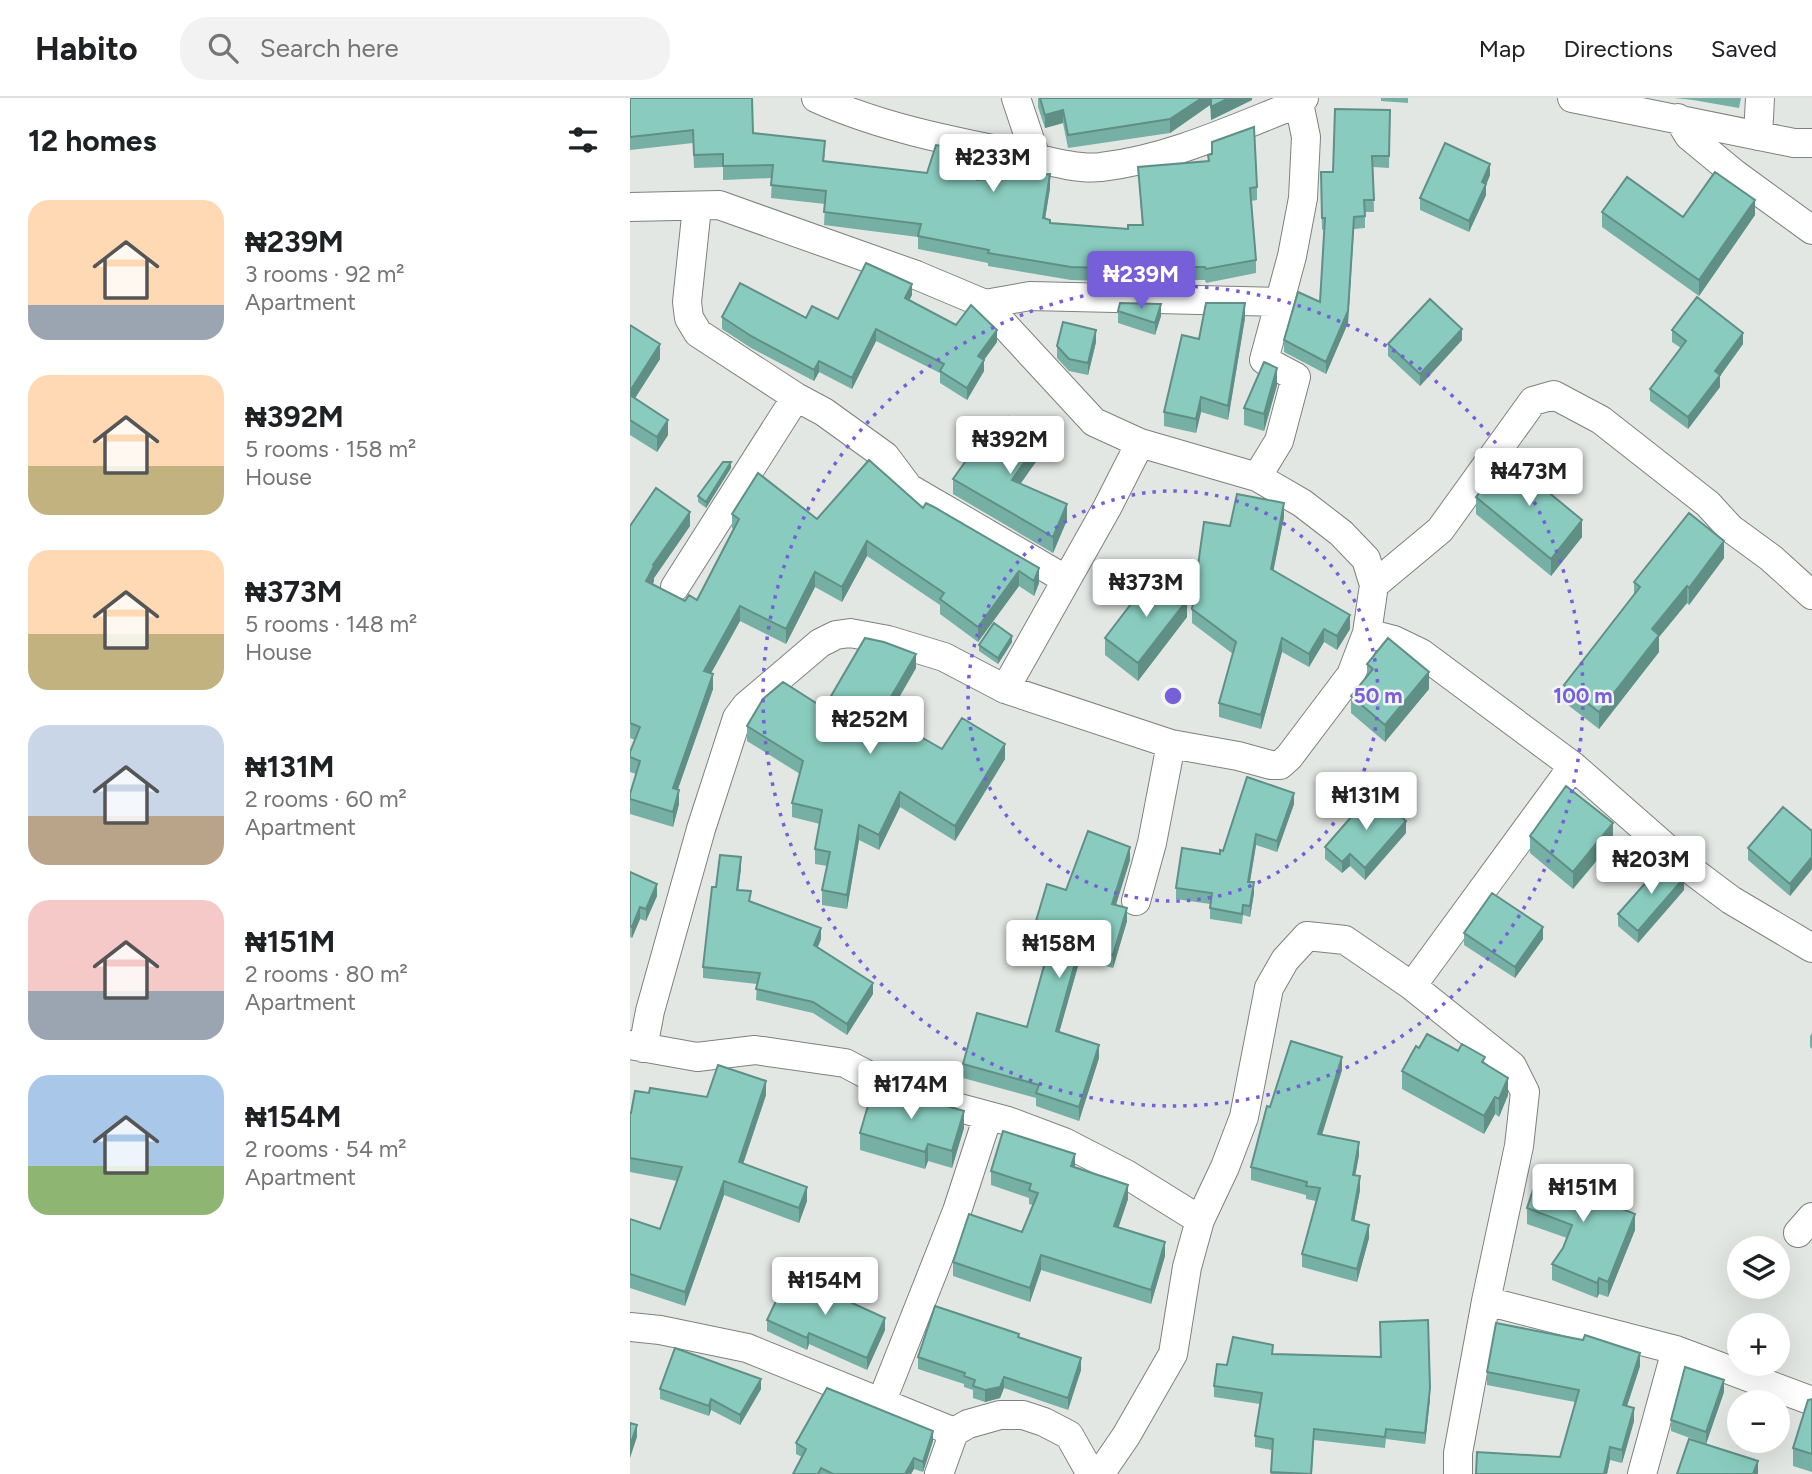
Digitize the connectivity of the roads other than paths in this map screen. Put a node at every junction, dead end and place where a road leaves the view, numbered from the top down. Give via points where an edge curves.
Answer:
1 (816, 98) edge
2 (1016, 98) edge
3 (1573, 98) edge
4 (1760, 98) edge
5 (1300, 100) edge
6 (1678, 118) junction
7 (1758, 136) junction
8 (1812, 143) edge
9 (1036, 158) junction
10 (630, 207) edge
11 (697, 207) junction
12 (1812, 230) edge
13 (1279, 302) junction
14 (985, 304) junction
15 (796, 397) junction
16 (1140, 443) junction
17 (1257, 477) junction
18 (1065, 579) junction
19 (1374, 585) junction
20 (675, 587) dead end
21 (1812, 595) edge
22 (1367, 634) junction
23 (1005, 689) junction
24 (1171, 744) junction
25 (1573, 766) junction
26 (1136, 901) dead end
27 (1812, 948) edge
28 (1412, 986) junction
29 (637, 1046) edge
30 (988, 1115) junction
31 (1200, 1220) junction
32 (1486, 1301) junction
33 (630, 1326) edge
34 (1676, 1350) junction
35 (1812, 1401) edge
36 (881, 1403) junction
37 (954, 1432) junction
38 (939, 1474) edge
39 (1091, 1474) edge
40 (1100, 1474) edge
41 (1458, 1474) edge
42 (1642, 1474) edge

1 - 9 street via 951,141
2 - 9 street
3 - 6 street
4 - 7 street
5 - 9 street via 1165,154 1098,168
5 - 13 street via 1306,137 1303,198
6 - 7 street
6 - 12 street via 1689,136
7 - 8 street
10 - 11 street
11 - 14 street via 719,205
11 - 15 street via 689,318 698,333
13 - 14 street via 1030,296
13 - 17 street via 1264,360 1297,377 1279,441
14 - 16 street via 1094,422
15 - 18 street via 884,456 909,488
15 - 20 street
16 - 17 street
16 - 18 street
17 - 19 street via 1341,533 1366,559
18 - 23 street
19 - 21 street via 1440,530 1533,401 1554,395 1601,420 1676,478
19 - 22 street
22 - 24 street via 1351,675 1280,765
22 - 25 street via 1421,653
23 - 24 street
23 - 29 street via 944,657 849,633 820,643 746,706 737,718 701,829
24 - 26 street
25 - 27 street via 1713,887
25 - 28 street
28 - 31 street via 1345,940 1307,936 1285,960 1269,988 1244,1117
28 - 32 street via 1512,1066 1525,1092 1519,1146
29 - 30 street via 697,1057 755,1050 845,1063 900,1092
30 - 31 street via 1074,1147
30 - 36 street via 957,1211
31 - 40 street via 1186,1267 1173,1354
32 - 34 street
32 - 41 street
33 - 36 street via 747,1348
34 - 35 street
34 - 42 street
36 - 37 street
37 - 38 street
37 - 39 street via 1000,1415 1023,1415 1069,1435

